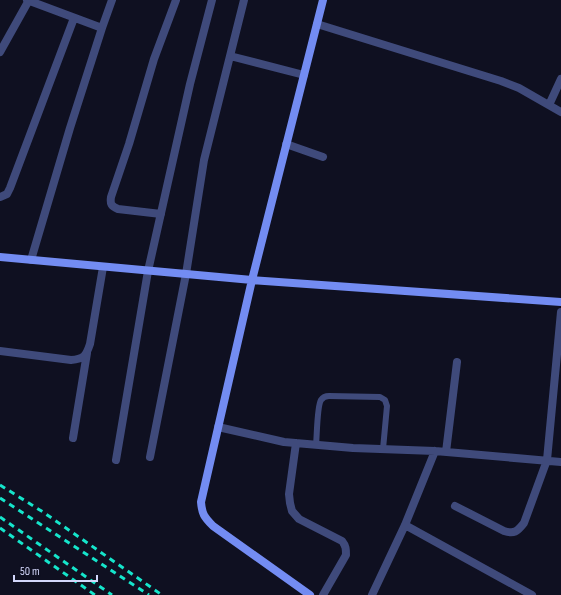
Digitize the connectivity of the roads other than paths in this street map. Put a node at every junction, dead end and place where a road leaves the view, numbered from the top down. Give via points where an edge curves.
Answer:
1 (28, 0) edge
2 (112, 0) edge
3 (176, 0) edge
4 (212, 0) edge
5 (244, 0) edge
6 (323, 0) edge
7 (74, 18) junction
8 (317, 24) junction
9 (102, 28) junction
10 (0, 52) edge
11 (230, 56) junction
12 (304, 75) junction
13 (561, 78) edge
14 (549, 105) junction
15 (561, 112) edge
16 (286, 144) junction
17 (323, 157) dead end
18 (0, 197) edge
19 (161, 214) junction
20 (0, 257) edge
21 (31, 260) junction
22 (103, 267) junction
23 (148, 271) junction
24 (186, 274) junction
25 (252, 280) junction
26 (561, 302) edge
27 (561, 312) edge
28 (0, 351) edge
29 (87, 353) junction
30 (457, 362) dead end
31 (218, 427) junction
32 (73, 438) dead end
33 (296, 443) junction
34 (316, 445) junction
35 (383, 449) junction
36 (436, 451) junction
37 (446, 452) junction
38 (150, 458) dead end
39 (116, 460) dead end
40 (547, 460) junction
41 (561, 462) edge
42 (455, 506) dead end
43 (405, 525) junction
44 (310, 595) edge
45 (323, 595) edge
46 (372, 595) edge
47 (532, 595) edge

1 - 7 street
1 - 10 street
2 - 9 street
3 - 19 street via 154,59 110,203 118,209
4 - 19 street
5 - 11 street
6 - 8 street
7 - 9 street
7 - 18 street via 10,188 7,194
8 - 12 street
8 - 14 street via 490,77 519,88
9 - 21 street
11 - 12 street
11 - 24 street via 204,160
12 - 16 street
13 - 14 street
14 - 15 street
16 - 17 street
16 - 25 street
19 - 23 street
20 - 21 street
21 - 22 street
22 - 23 street
22 - 29 street
23 - 24 street
23 - 39 street
24 - 25 street
24 - 38 street
25 - 26 street
25 - 31 street
27 - 40 street
28 - 29 street via 71,360 80,359
29 - 32 street
30 - 37 street
31 - 33 street
31 - 44 street via 201,502 202,512 213,526
33 - 34 street
33 - 45 street via 289,494 292,512 299,519 342,541 346,549 346,555
34 - 35 street
34 - 35 lane via 321,400 329,396 380,397 385,400 387,406
35 - 36 street
36 - 37 street
36 - 43 street
37 - 40 street
40 - 41 street
40 - 42 street via 524,524 519,530 510,533 504,531
43 - 46 street
43 - 47 street

